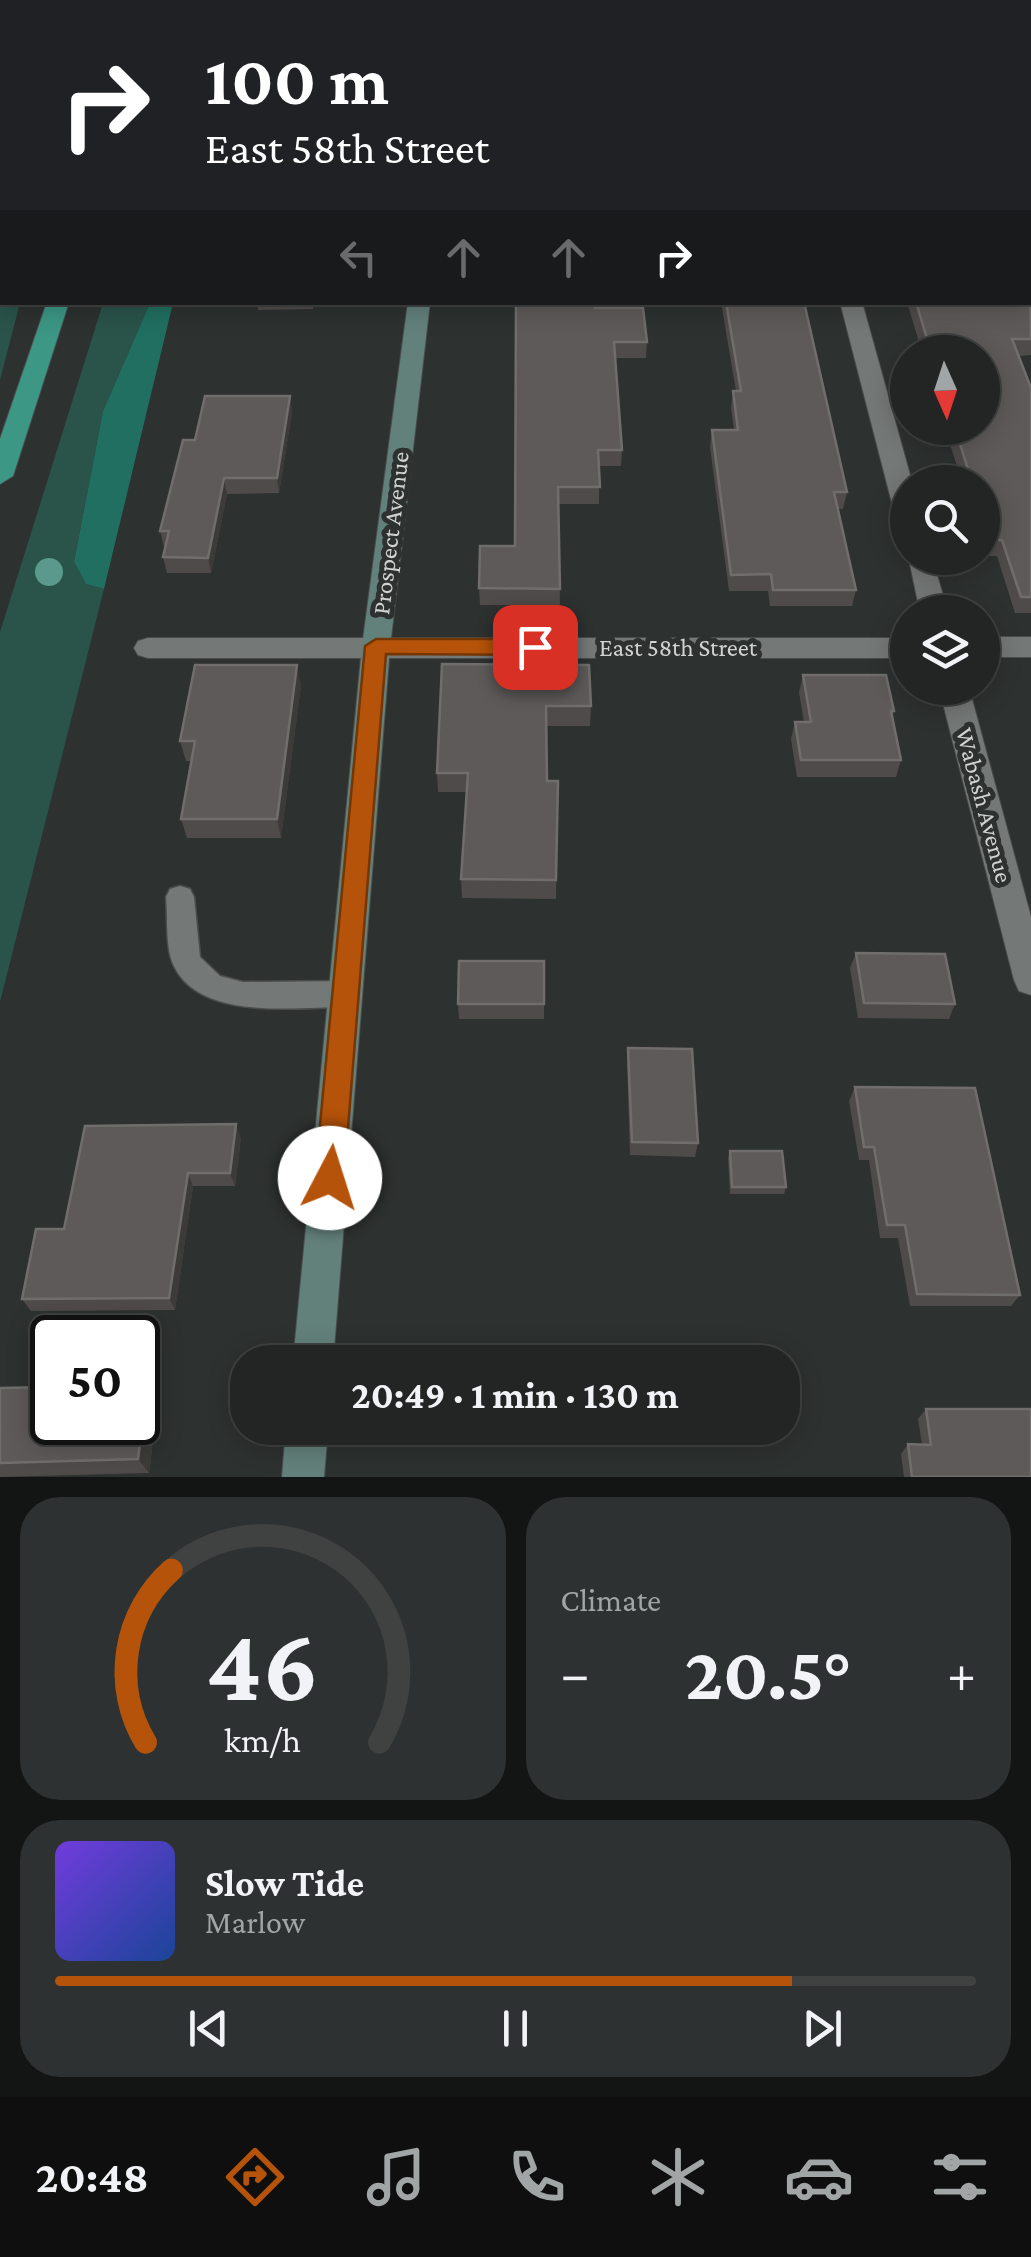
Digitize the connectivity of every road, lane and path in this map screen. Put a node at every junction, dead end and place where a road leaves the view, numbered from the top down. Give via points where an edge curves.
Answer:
1 (57, 305) edge
2 (419, 305) edge
3 (852, 305) edge
4 (895, 465) edge
5 (0, 476) edge
6 (376, 646) junction
7 (1000, 647) edge
8 (1031, 647) edge
9 (148, 648) dead end
10 (890, 648) edge
11 (958, 705) edge
12 (180, 897) dead end
13 (1031, 980) edge
14 (346, 994) junction
15 (315, 1345) edge
16 (306, 1445) edge
17 (303, 1477) edge

1 - 5 highway
2 - 6 main road, Prospect Avenue
3 - 4 street
6 - 9 street, East 58th Street
6 - 10 street, East 58th Street
6 - 14 main road, Prospect Avenue
7 - 8 street
11 - 13 street, Wabash Avenue
12 - 14 lane via 186,962 211,986 243,995
14 - 15 main road, Prospect Avenue
16 - 17 main road

